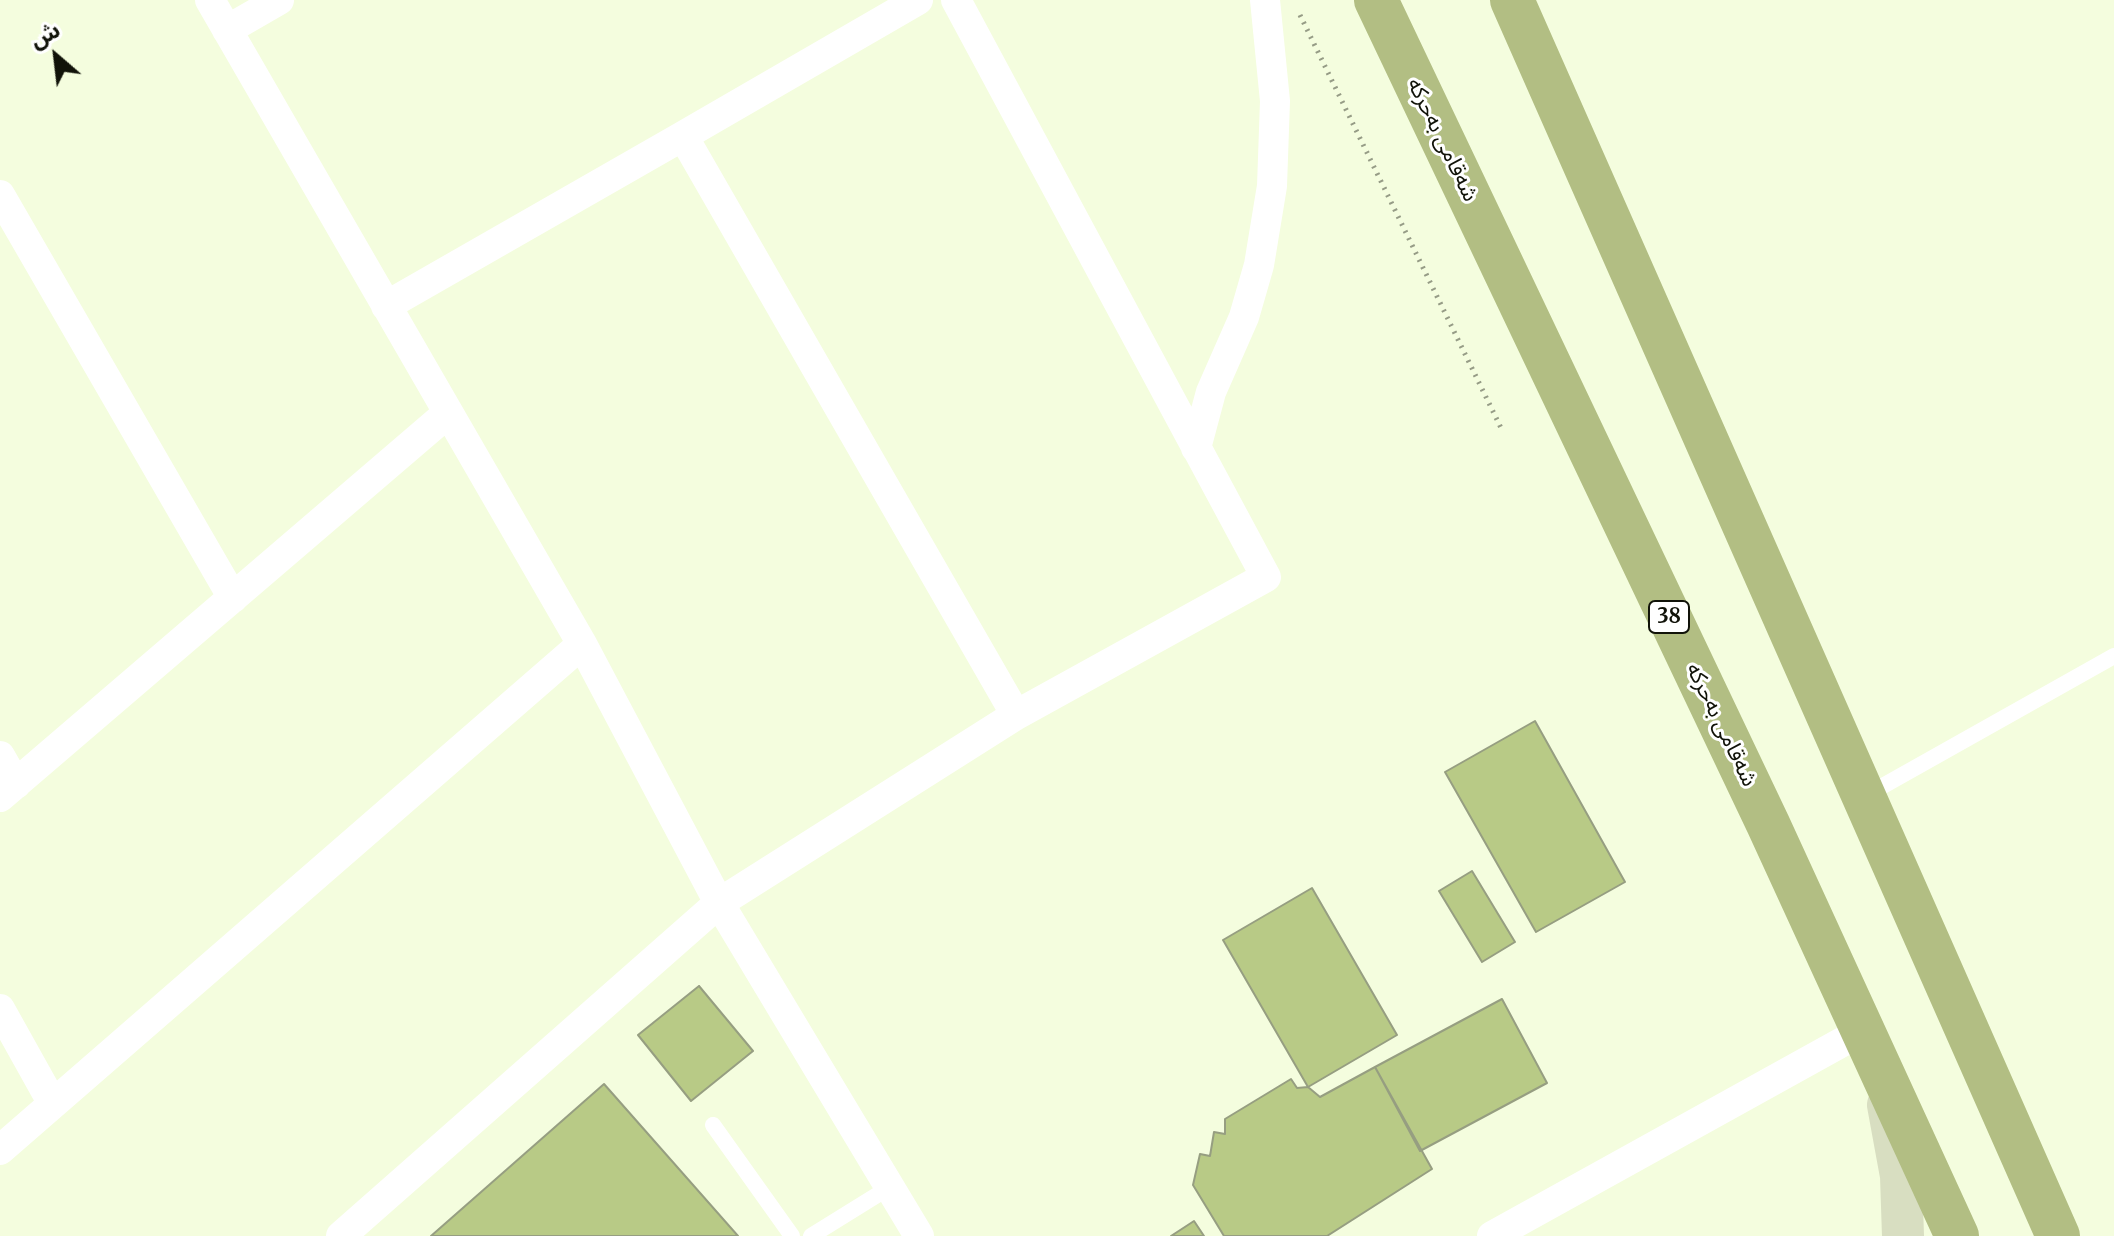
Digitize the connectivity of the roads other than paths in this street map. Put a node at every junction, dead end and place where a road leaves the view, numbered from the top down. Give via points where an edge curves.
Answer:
1 (210, 0) edge
2 (279, 0) edge
3 (918, 0) edge
4 (956, 0) edge
5 (1265, 0) edge
6 (1376, 0) edge
7 (1512, 0) edge
8 (227, 30) junction
9 (683, 136) junction
10 (0, 195) edge
11 (386, 306) junction
12 (448, 413) junction
13 (1196, 448) junction
14 (233, 598) junction
15 (582, 644) junction
16 (2114, 656) edge
17 (1016, 715) junction
18 (0, 756) edge
19 (8, 791) edge
20 (1864, 797) junction
21 (719, 903) junction
22 (0, 1009) edge
23 (1873, 1049) junction
24 (53, 1104) junction
25 (713, 1125) dead end
26 (0, 1150) edge
27 (890, 1187) junction
28 (341, 1236) edge
29 (792, 1236) edge
30 (811, 1236) edge
31 (919, 1236) edge
32 (1492, 1236) edge
33 (1903, 1236) edge
34 (1957, 1236) edge
35 (2058, 1236) edge

1 - 8 street
2 - 8 street
3 - 9 street
4 - 13 street
5 - 13 street via 1275,101 1272,186 1244,317 1211,392
6 - 23 main road, شەقامی بەحرکە / 38
7 - 20 main road
8 - 11 street
9 - 11 street
9 - 17 street
10 - 14 street
11 - 12 street
12 - 14 street
12 - 15 street
13 - 17 street via 1266,577
14 - 19 street
15 - 21 street
15 - 24 street
16 - 20 lane
17 - 21 street
18 - 19 street
20 - 35 main road
21 - 27 street
21 - 28 street
22 - 24 street
23 - 32 street
23 - 33 main road via 1901,1176
23 - 34 main road, شەقامی بەحرکە / 38
24 - 26 street
25 - 29 lane
27 - 30 lane
27 - 31 street

